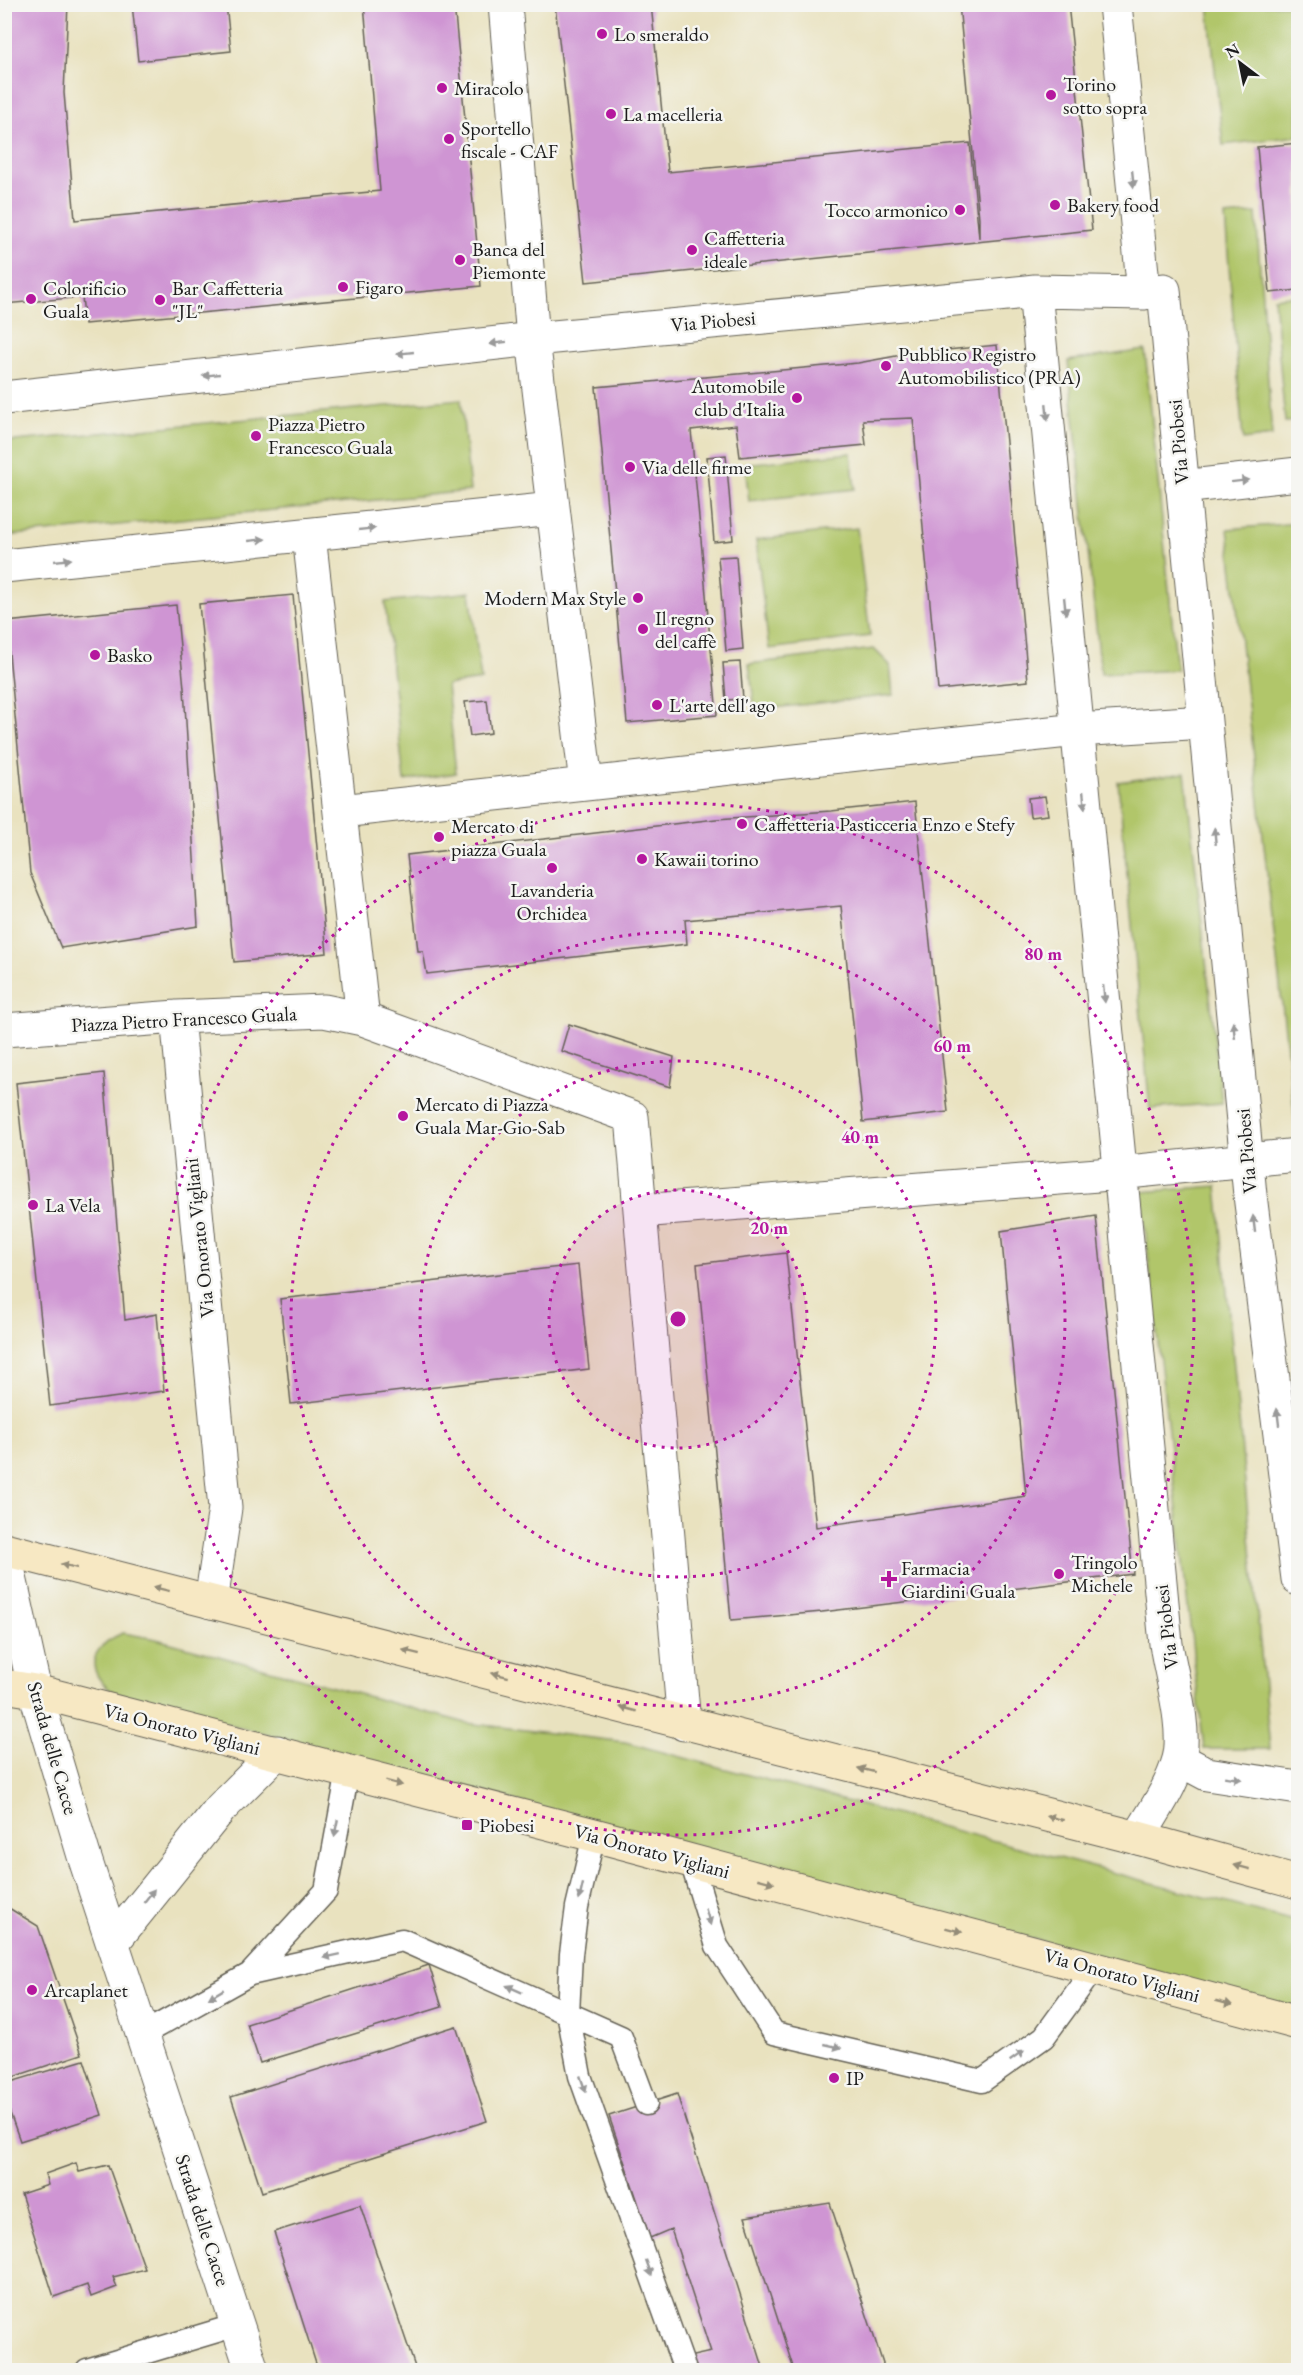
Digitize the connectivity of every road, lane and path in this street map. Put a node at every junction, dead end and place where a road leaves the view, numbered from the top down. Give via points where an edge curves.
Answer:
1 (505, 4) edge
2 (1115, 4) edge
3 (1035, 291) junction
4 (1154, 292) junction
5 (533, 339) junction
6 (4, 398) edge
7 (1299, 474) edge
8 (1182, 487) junction
9 (553, 509) junction
10 (309, 535) junction
11 (4, 566) edge
12 (1204, 722) junction
13 (1077, 730) junction
14 (586, 784) junction
15 (341, 811) junction
16 (177, 1017) junction
17 (363, 1019) junction
18 (4, 1030) edge
19 (1299, 1155) edge
20 (1247, 1160) junction
21 (1121, 1173) junction
22 (640, 1211) junction
23 (4, 1550) edge
24 (1299, 1580) edge
25 (211, 1602) junction
26 (20, 1688) edge
27 (684, 1724) junction
28 (277, 1752) junction
29 (1179, 1759) junction
30 (348, 1771) junction
31 (1299, 1788) edge
32 (594, 1835) junction
33 (1138, 1838) junction
34 (691, 1861) junction
35 (1299, 1882) edge
36 (113, 1942) junction
37 (1095, 1967) junction
38 (250, 1974) junction
39 (568, 2013) junction
40 (1299, 2024) edge
41 (143, 2034) junction
42 (646, 2104) dead end
43 (237, 2325) junction
44 (87, 2370) edge
45 (252, 2370) edge
46 (685, 2370) edge

1 - 5 street
2 -> 4 street
3 - 4 street, Via Piobesi
3 - 5 street, Via Piobesi
3 -> 13 street, Via Piobesi
4 - 8 street, Via Piobesi
5 -> 6 street
5 - 9 street
8 -> 7 street
8 - 12 street, Via Piobesi
10 -> 9 street
9 - 14 street
11 -> 10 street
10 - 15 street
12 - 13 street
20 -> 12 street, Via Piobesi
13 - 14 street
13 -> 21 street, Via Piobesi
14 - 15 street
15 - 17 street
16 - 17 street, Piazza Pietro Francesco Guala via 324,1011
16 - 18 street, Piazza Pietro Francesco Guala
16 - 25 street, Via Onorato Vigliani via 225,1508
17 - 22 street, Piazza Pietro Francesco Guala via 632,1117
19 - 20 street
20 - 21 street
24 -> 20 street, Via Piobesi
21 - 22 street
21 - 29 street, Via Piobesi via 1166,1644 1182,1734
22 - 27 street
25 -> 23 main road
23 - 26 street, Strada delle Cacce
27 -> 25 main road
26 - 28 main road, Via Onorato Vigliani
26 - 36 street, Strada delle Cacce
33 -> 27 main road
28 - 30 main road, Via Onorato Vigliani
36 -> 28 street via 200,1832
29 -> 31 street via 1207,1774
29 - 33 street, Via Piobesi via 1165,1795
30 -> 32 main road, Via Onorato Vigliani
30 -> 38 lane via 326,1891
32 - 34 main road, Via Onorato Vigliani
32 -> 39 lane via 577,1907
35 -> 33 main road
34 -> 37 main road, Via Onorato Vigliani
34 -> 37 lane via 717,1946 774,2033 982,2080 1044,2037
36 - 41 street, Strada delle Cacce
37 -> 40 main road, Via Onorato Vigliani
39 -> 38 lane via 402,1940
38 -> 41 lane
39 - 42 lane via 621,2037
39 -> 46 lane via 580,2076
41 - 43 street, Strada delle Cacce
43 - 44 lane
43 - 45 street, Strada delle Cacce

